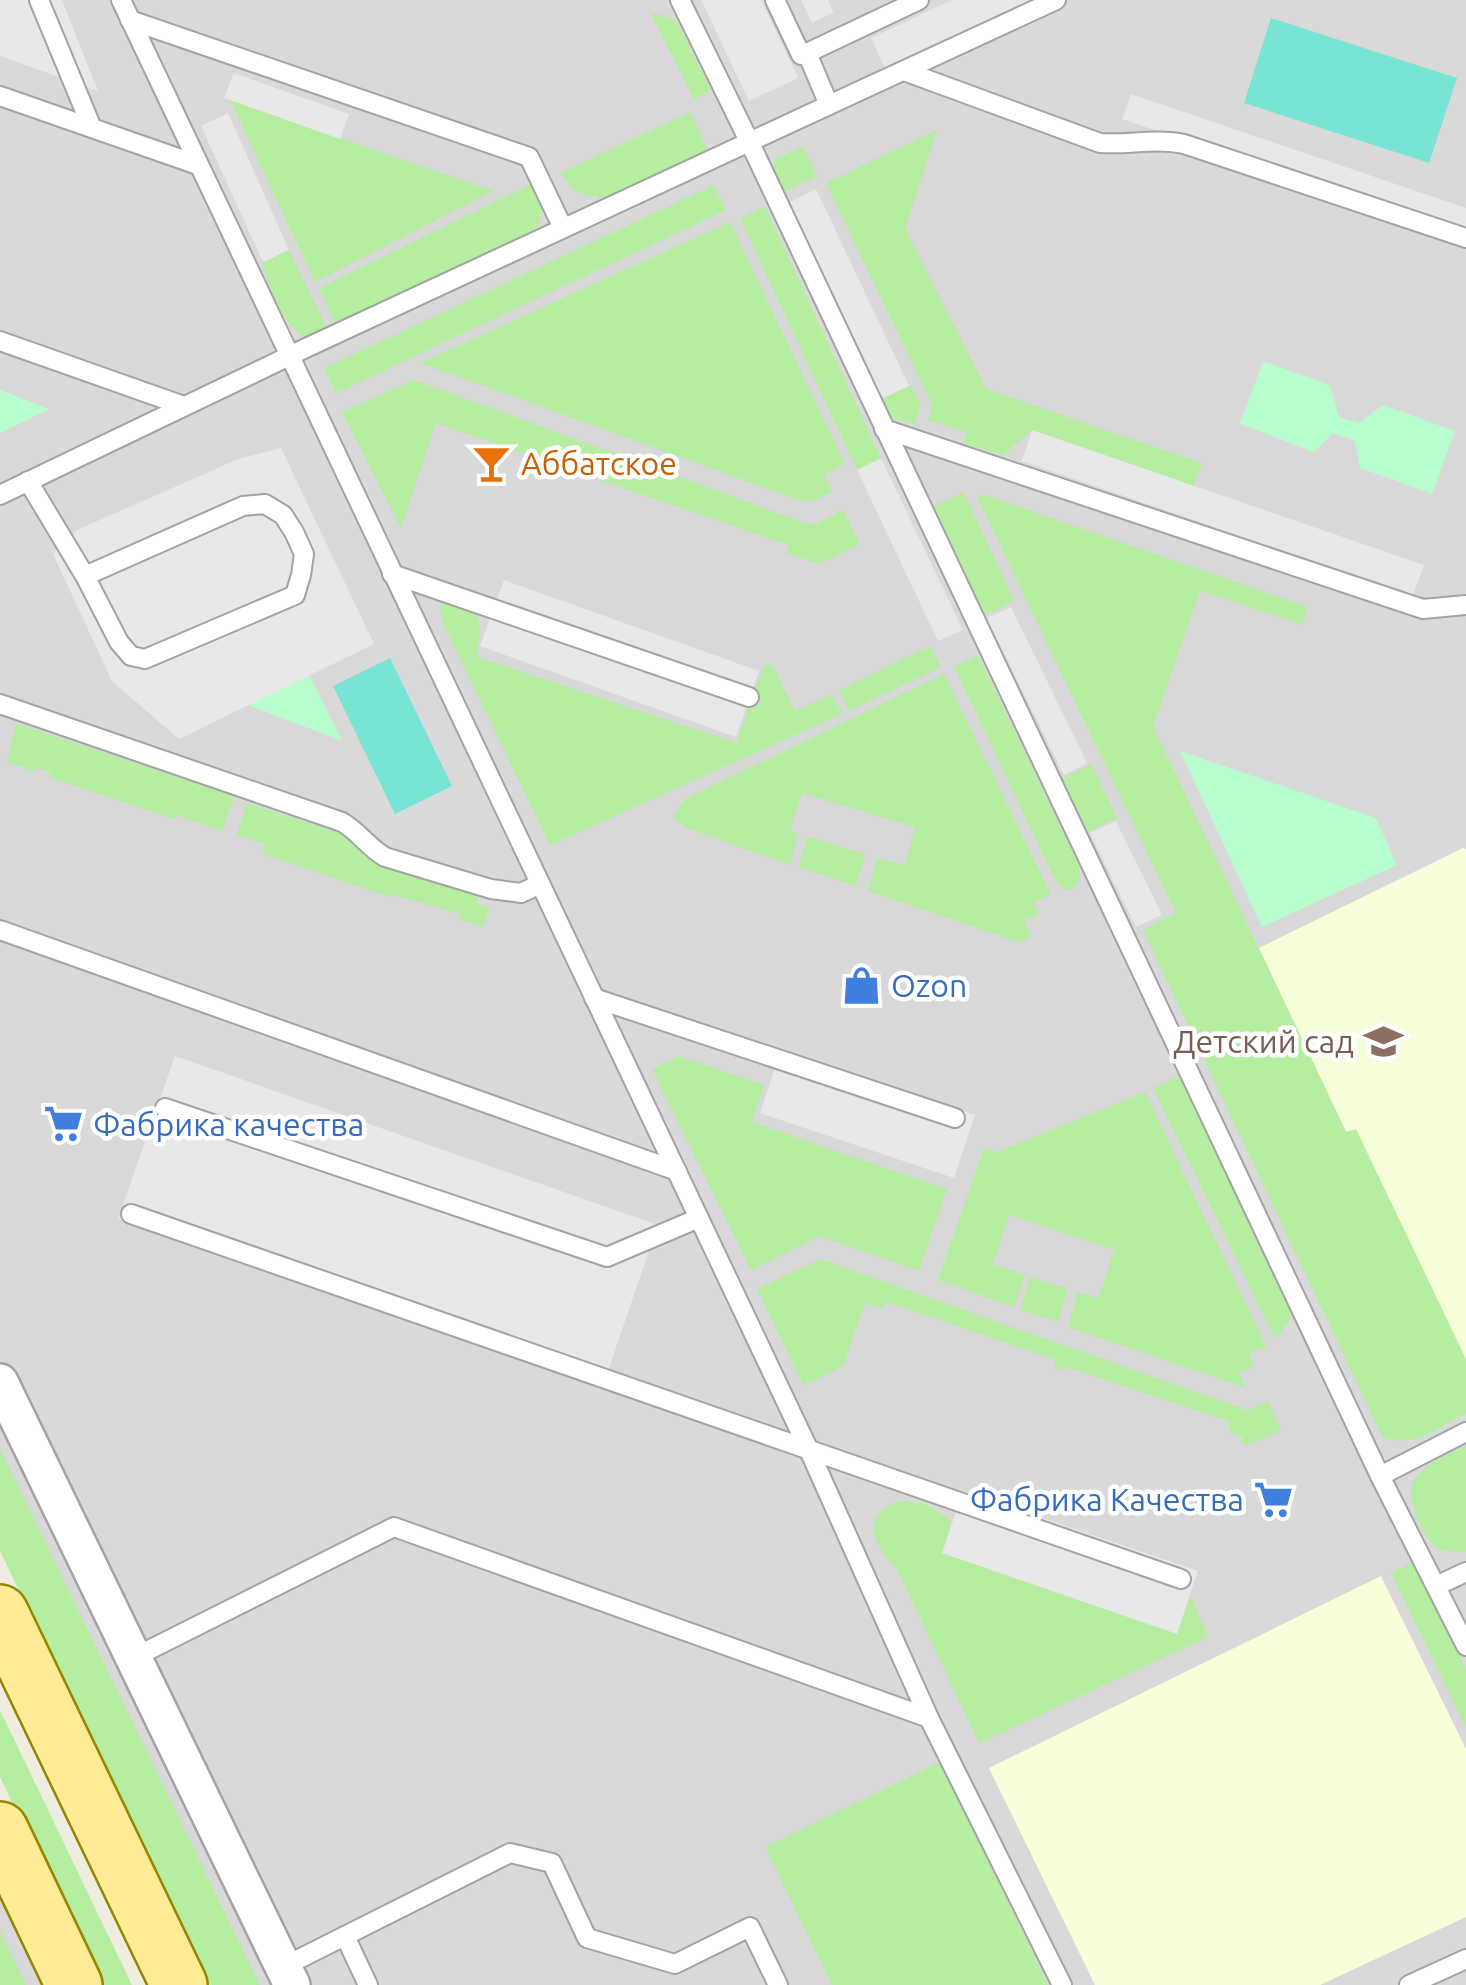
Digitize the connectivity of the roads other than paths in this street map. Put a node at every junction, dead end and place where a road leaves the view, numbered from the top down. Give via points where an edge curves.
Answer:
1 (39, 0) edge
2 (121, 0) edge
3 (680, 0) edge
4 (775, 0) edge
5 (920, 0) edge
6 (1056, 0) edge
7 (130, 20) junction
8 (807, 53) junction
9 (904, 71) junction
10 (0, 96) edge
11 (828, 105) junction
12 (92, 128) junction
13 (749, 141) junction
14 (198, 165) junction
15 (563, 228) junction
16 (1466, 238) edge
17 (0, 341) edge
18 (289, 356) junction
19 (184, 406) junction
20 (884, 429) junction
21 (28, 481) junction
22 (0, 495) edge
23 (392, 574) junction
24 (86, 576) junction
25 (1466, 604) edge
26 (750, 698) dead end
27 (0, 704) edge
28 (540, 884) junction
29 (0, 930) edge
30 (594, 998) junction
31 (166, 1108) dead end
32 (955, 1118) dead end
33 (676, 1172) junction
34 (130, 1214) dead end
35 (699, 1218) junction
36 (0, 1382) edge
37 (1466, 1432) edge
38 (808, 1448) junction
39 (1380, 1476) junction
40 (1466, 1572) edge
41 (1181, 1579) dead end
42 (1436, 1586) junction
43 (0, 1613) edge
44 (1466, 1646) edge
45 (133, 1658) junction
46 (928, 1718) junction
47 (0, 1830) edge
48 (345, 1936) junction
49 (1466, 1960) edge
50 (287, 1976) edge
51 (74, 1985) edge
52 (179, 1985) edge
53 (368, 1985) edge
54 (778, 1985) edge
55 (1062, 1985) edge
56 (1409, 1985) edge

1 - 12 lane
2 - 7 lane
3 - 13 lane
4 - 8 lane via 801,56
5 - 8 lane
6 - 9 lane
7 - 14 lane
7 - 15 lane via 529,158
8 - 11 lane
9 - 11 lane
9 - 16 lane via 1100,142 1184,144
10 - 12 lane
11 - 13 lane
12 - 14 lane
13 - 15 lane
13 - 20 lane
14 - 18 lane
15 - 18 lane
17 - 19 lane
18 - 19 lane
18 - 23 lane
19 - 21 lane
20 - 25 lane via 1423,609
20 - 39 lane
21 - 22 lane
21 - 24 lane
23 - 26 lane
23 - 28 lane
24 - 24 lane via 118,642 145,659 295,594 304,554 283,515 266,504 243,506
27 - 28 lane via 342,822 384,857 491,889 520,893
28 - 30 lane
29 - 33 lane
30 - 32 lane
30 - 33 lane
31 - 35 lane via 607,1257
33 - 35 lane
34 - 38 lane
35 - 38 lane
36 - 45 street
37 - 39 lane
38 - 41 lane
38 - 46 lane
39 - 42 lane
40 - 42 lane
42 - 44 lane
43 - 52 main road
45 - 46 lane via 394,1527
45 - 50 street
46 - 55 lane
47 - 51 main road
48 - 50 lane
48 - 53 lane
48 - 54 lane via 510,1853 552,1862 587,1938 676,1964 750,1927
49 - 56 lane

